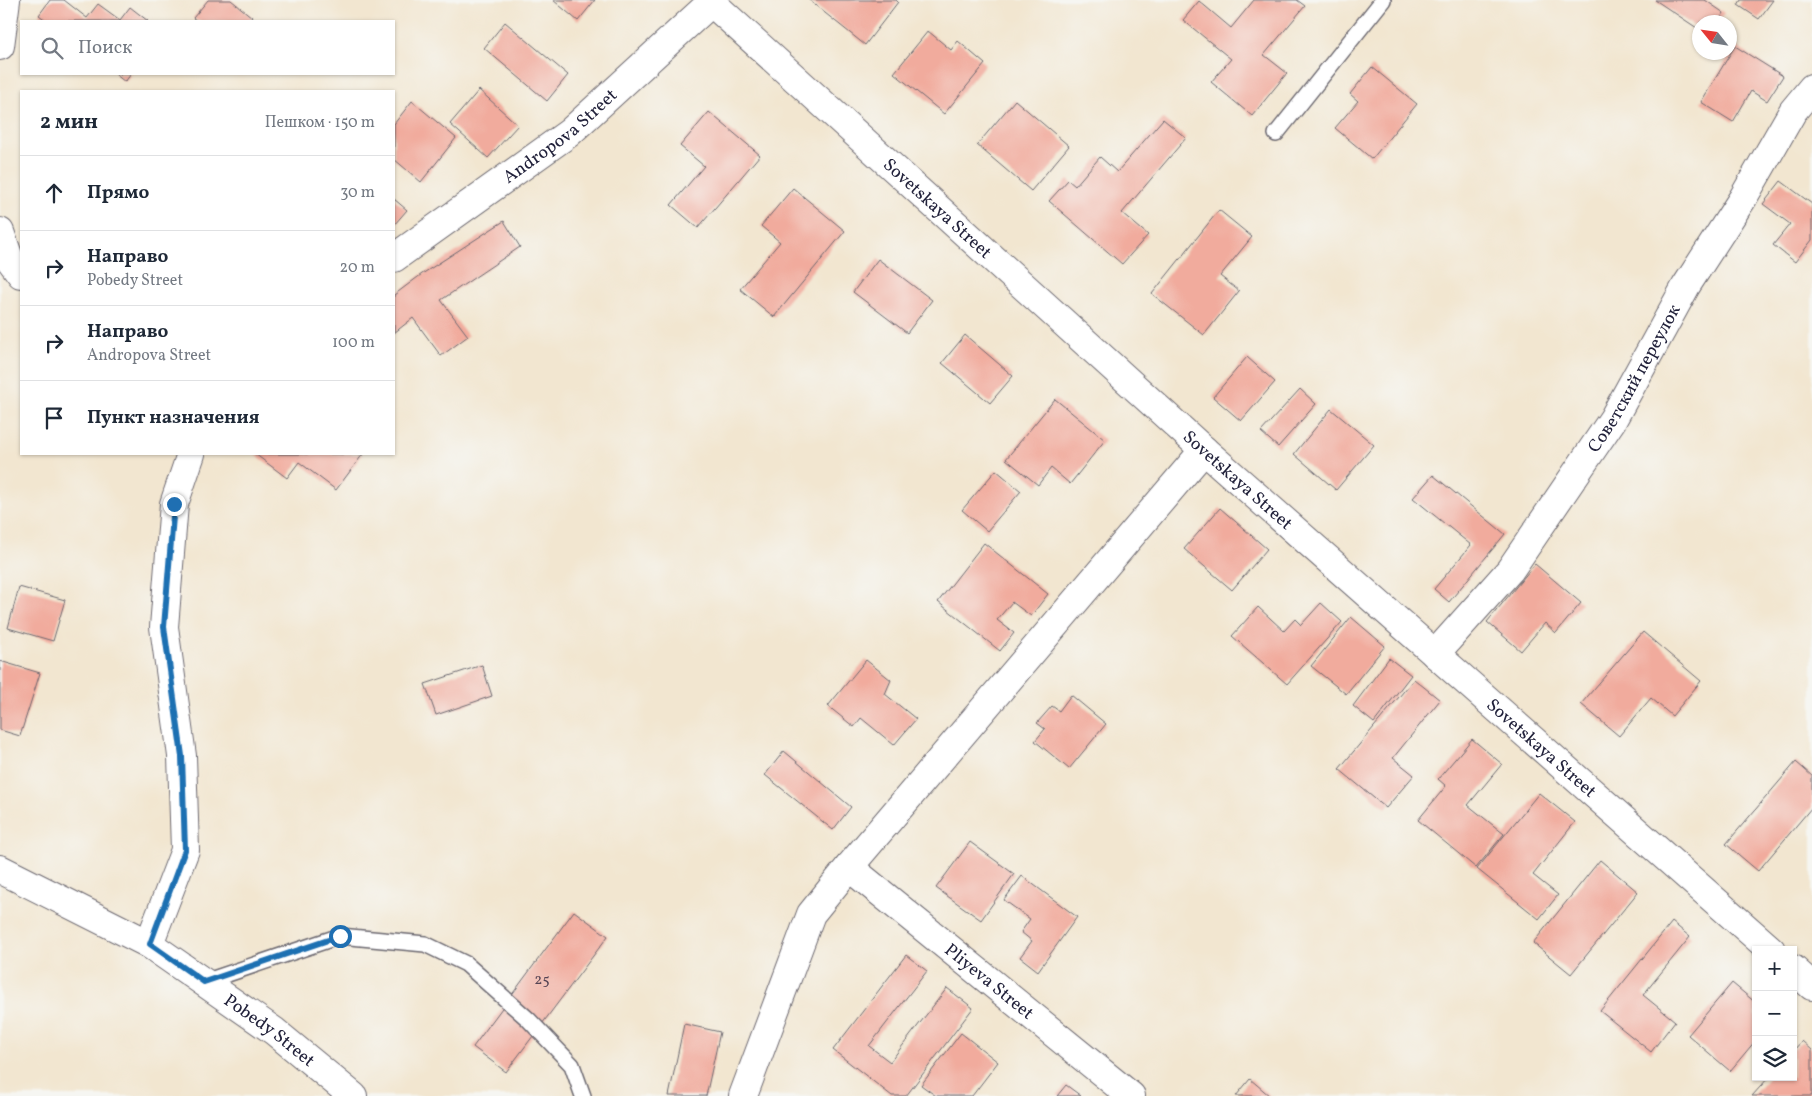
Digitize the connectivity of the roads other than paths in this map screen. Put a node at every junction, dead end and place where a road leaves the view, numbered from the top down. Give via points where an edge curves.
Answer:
1 (6, 0) edge
2 (1382, 0) edge
3 (713, 1) edge
4 (0, 46) edge
5 (1812, 88) edge
6 (1276, 134) dead end
7 (0, 232) edge
8 (395, 257) edge
9 (10, 263) edge
10 (1204, 450) junction
11 (191, 455) edge
12 (1435, 654) junction
13 (849, 867) junction
14 (0, 869) edge
15 (150, 944) junction
16 (1766, 946) edge
17 (1797, 973) edge
18 (204, 982) junction
19 (1812, 986) edge
20 (352, 1096) edge
21 (583, 1096) edge
22 (743, 1096) edge
23 (1131, 1096) edge

1 - 4 street
2 - 6 lane
3 - 8 street, Andropova Street via 569,132
3 - 10 street, Sovetskaya Street
5 - 12 street, Советский переулок via 1793,111 1686,286 1613,419 1510,570
7 - 9 street
10 - 12 street, Sovetskaya Street
10 - 13 street
11 - 15 street via 174,504 164,627 182,756 185,850
12 - 16 street, Sovetskaya Street
13 - 22 street via 811,914
13 - 23 street, Pliyeva Street
14 - 15 street, Pobedy Street
15 - 18 street, Pobedy Street
17 - 19 street
18 - 20 street, Pobedy Street via 274,1031
18 - 21 lane via 340,936 425,944 466,964 528,1018 572,1065

